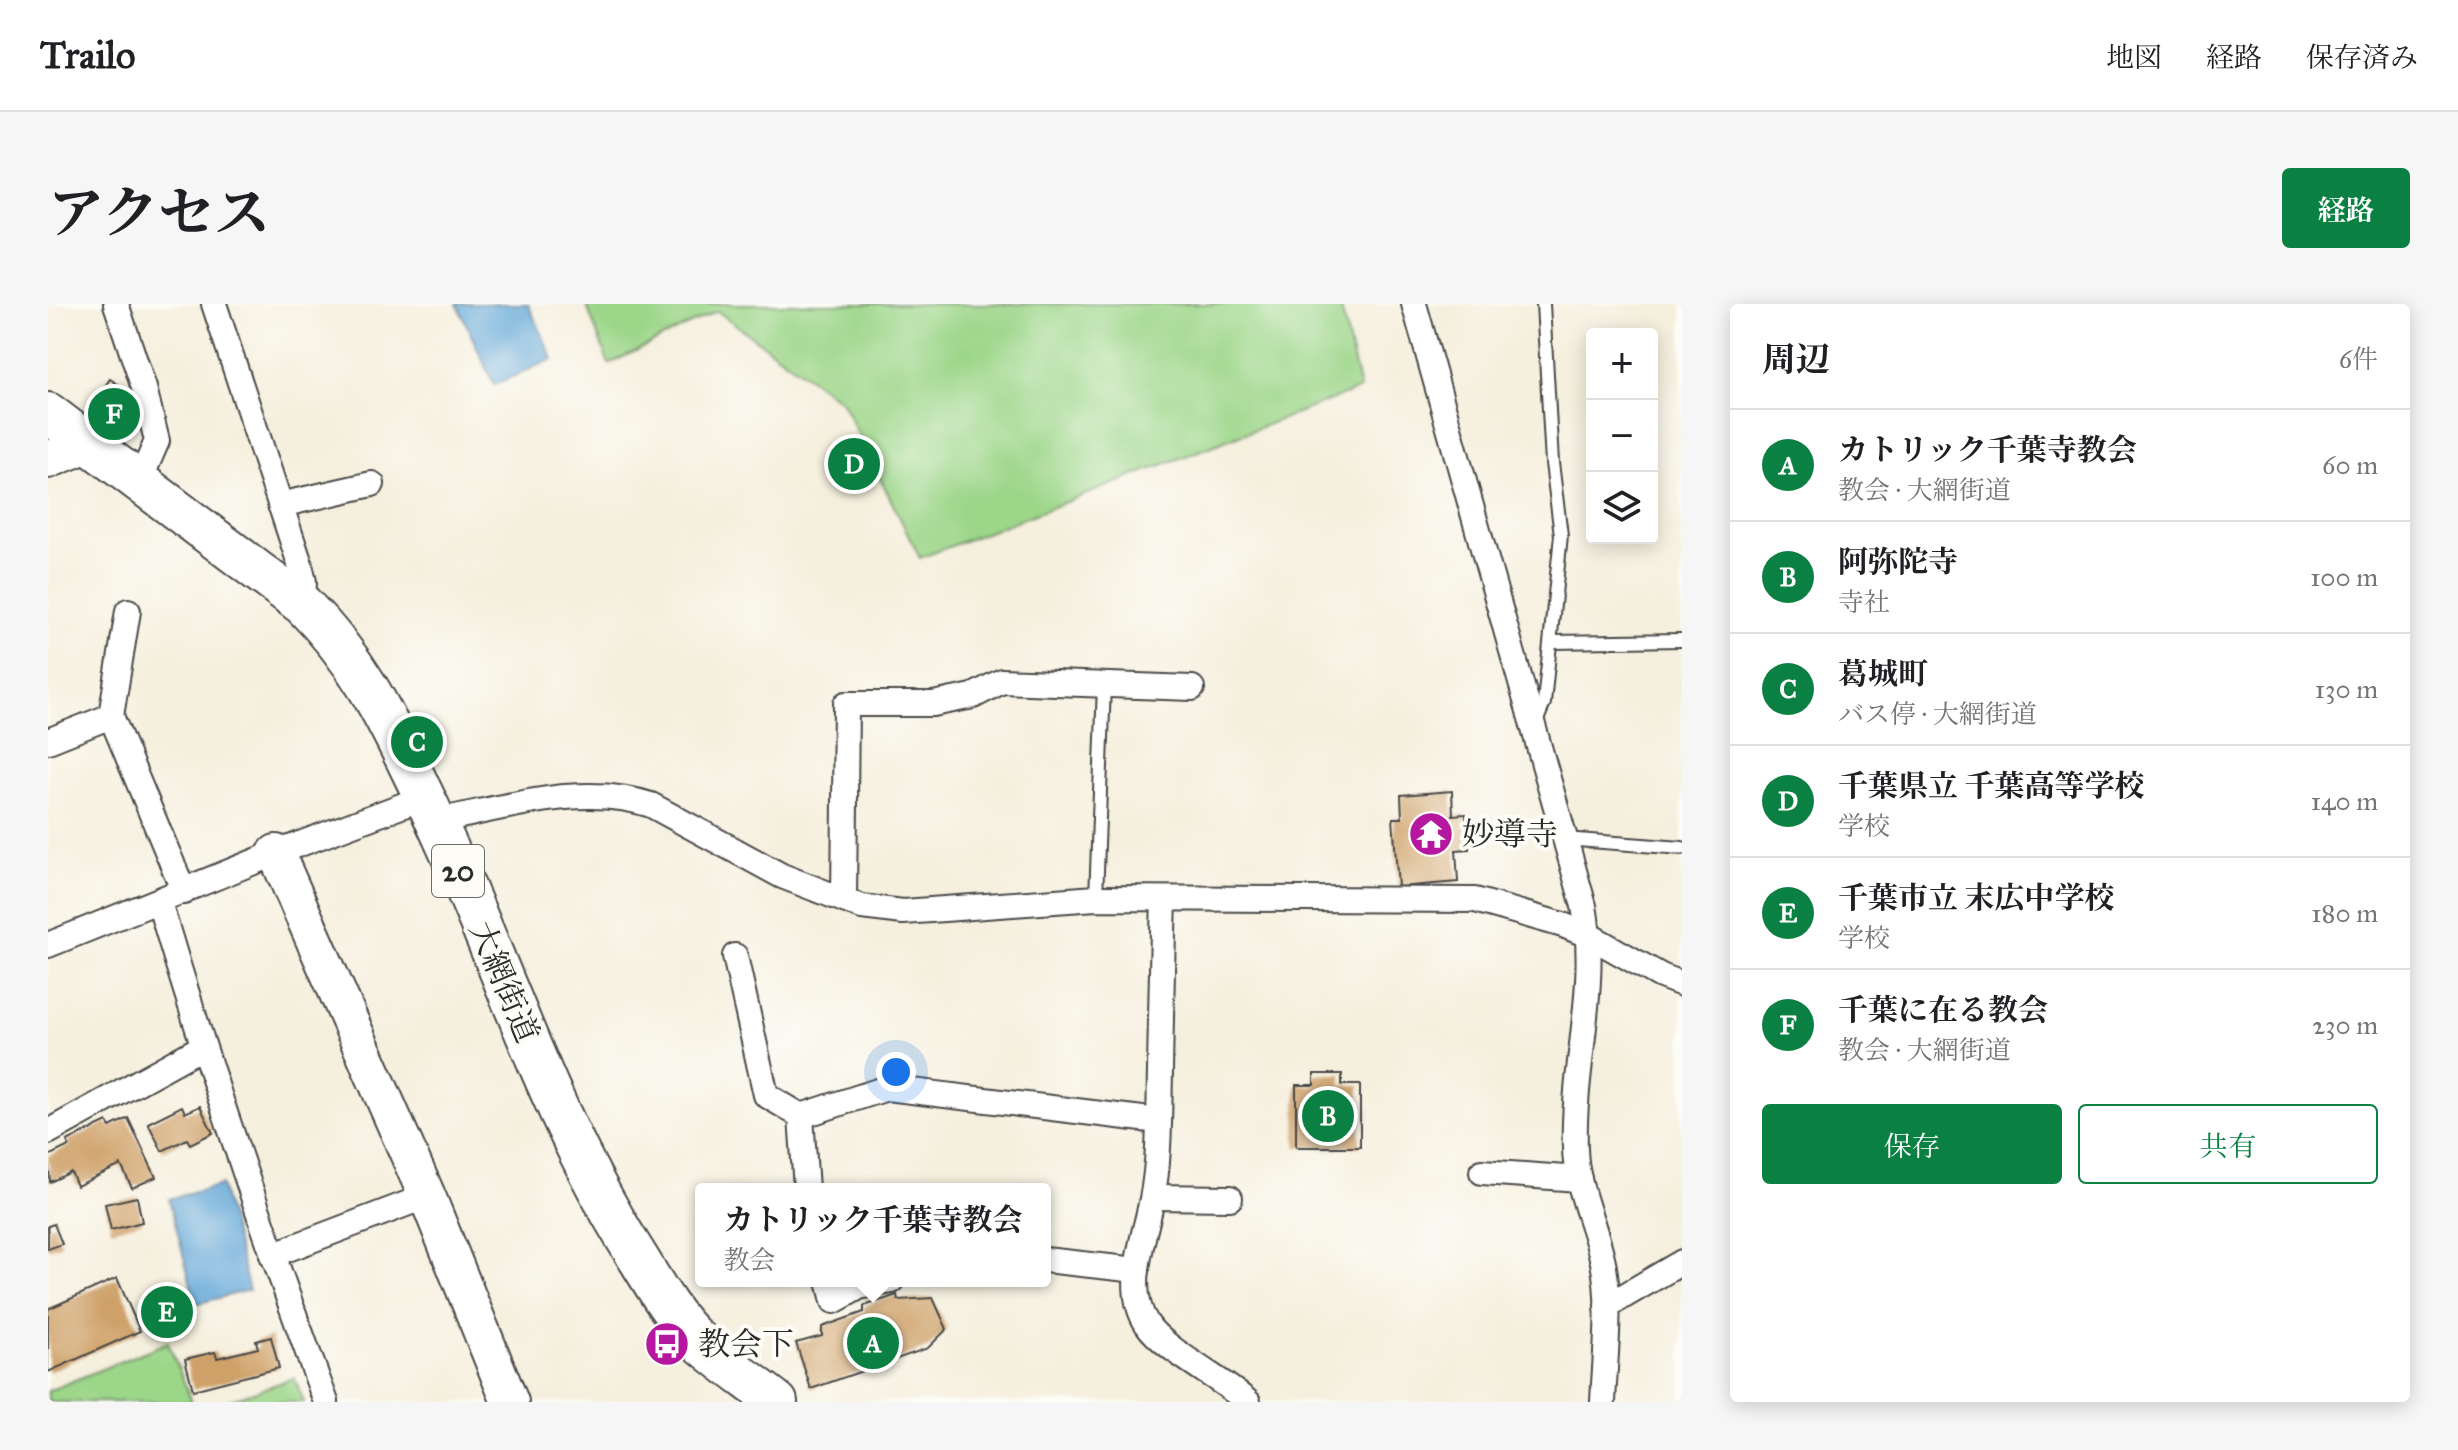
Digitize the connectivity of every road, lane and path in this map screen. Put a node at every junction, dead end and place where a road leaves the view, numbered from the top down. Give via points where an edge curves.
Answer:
1 (116, 304) edge
2 (214, 304) edge
3 (1414, 304) edge
4 (1543, 304) edge
5 (48, 413) edge
6 (90, 443) junction
7 (48, 460) edge
8 (140, 480) junction
9 (372, 484) dead end
10 (280, 505) junction
11 (303, 605) junction
12 (128, 611) dead end
13 (1682, 640) edge
14 (1552, 642) junction
15 (1104, 685) junction
16 (1192, 688) dead end
17 (111, 716) junction
18 (1535, 727) junction
19 (48, 741) edge
20 (430, 809) junction
21 (1564, 839) junction
22 (1682, 848) edge
23 (276, 853) junction
24 (184, 892) junction
25 (1096, 898) junction
26 (844, 900) junction
27 (1164, 900) junction
28 (159, 902) junction
29 (1590, 936) junction
30 (48, 945) edge
31 (735, 956) dead end
32 (1682, 984) edge
33 (202, 1047) junction
34 (801, 1116) junction
35 (1159, 1121) junction
36 (48, 1132) edge
37 (1482, 1172) dead end
38 (1579, 1179) junction
39 (806, 1183) edge
40 (427, 1196) junction
41 (1153, 1197) junction
42 (1230, 1198) dead end
43 (272, 1255) junction
44 (1051, 1261) edge
45 (1682, 1262) edge
46 (1137, 1270) junction
47 (830, 1287) edge
48 (859, 1287) edge
49 (1607, 1306) junction
50 (326, 1402) edge
51 (510, 1402) edge
52 (777, 1402) edge
53 (1248, 1402) edge
54 (1603, 1402) edge

1 - 8 street via 157,441
2 - 10 street
3 - 18 street
4 - 14 lane via 1561,535
5 - 6 main road, 大網街道 / 20
6 - 7 street
6 - 8 main road, 大網街道 / 20
8 - 11 main road, 大網街道 / 20
9 - 10 street
10 - 11 street via 304,582
11 - 20 main road, 大網街道 / 20 via 357,667
12 - 17 street
13 - 14 lane
14 - 18 lane via 1544,703
15 - 16 street
15 - 25 lane
15 - 26 street via 1002,681 973,696 933,704 846,704
17 - 19 street
17 - 24 street
18 - 21 street
20 - 23 street
20 - 26 street via 571,796 631,798 782,876
20 - 52 main road, 大網街道 / 20 via 562,1121 613,1218 677,1317 721,1360
21 - 22 lane
21 - 29 street
23 - 24 street
23 - 40 street
24 - 28 street
25 - 26 street via 903,912
25 - 27 street
27 - 29 street via 1475,900
27 - 35 street
28 - 30 street
28 - 33 street
29 - 32 street
29 - 38 street via 1575,1089
31 - 34 street via 766,1095
33 - 36 street
33 - 43 street
34 - 35 street via 887,1088
34 - 39 street
35 - 41 street
37 - 38 street
38 - 49 street via 1602,1260
40 - 43 street
40 - 51 street
41 - 42 street
41 - 46 street
43 - 50 street
44 - 46 street
45 - 49 street
46 - 53 street via 1146,1324
47 - 48 street via 834,1301
49 - 54 street

